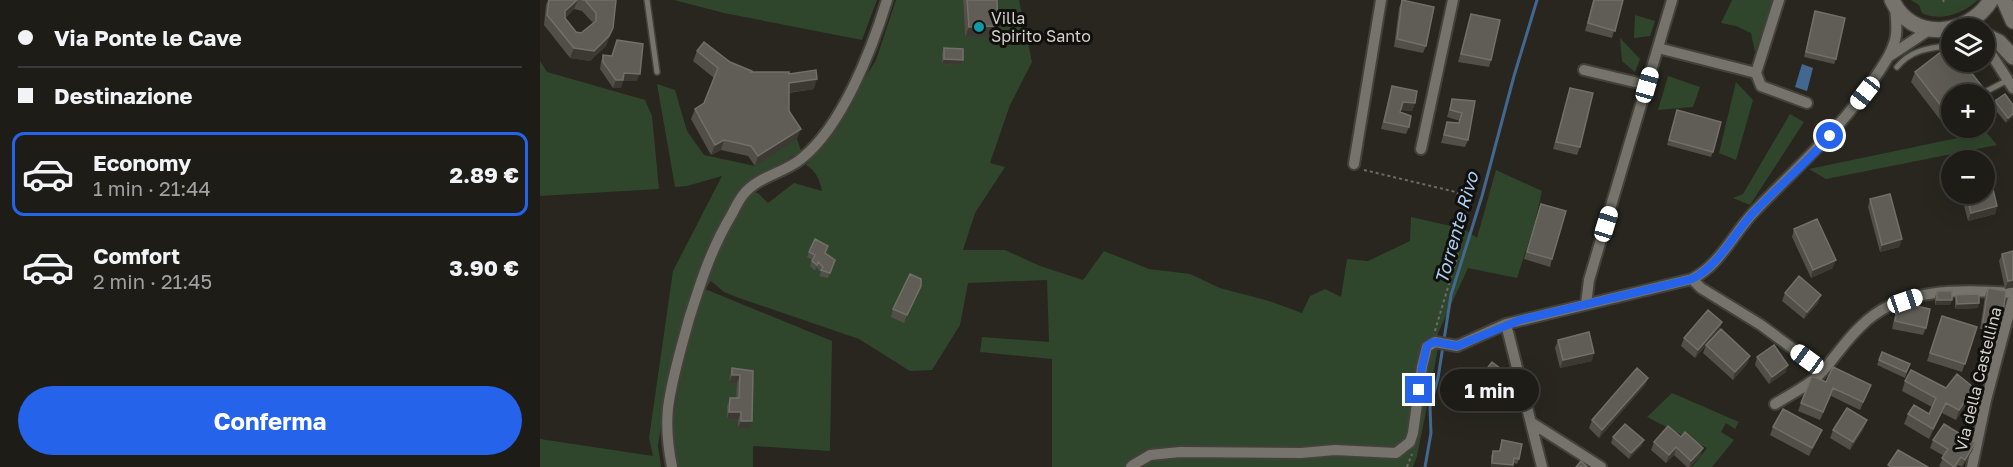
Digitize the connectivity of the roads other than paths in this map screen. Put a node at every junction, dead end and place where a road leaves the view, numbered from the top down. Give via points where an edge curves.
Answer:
1 (647, 0) edge
2 (887, 0) edge
3 (1381, 0) edge
4 (1453, 0) edge
5 (1672, 0) edge
6 (1779, 0) edge
7 (1991, 0) edge
8 (2004, 0) edge
9 (1896, 2) edge
10 (2013, 21) edge
11 (1934, 29) edge
12 (1995, 40) edge
13 (1941, 47) edge
14 (1658, 48) junction
15 (1888, 57) junction
16 (2013, 57) edge
17 (1995, 60) edge
18 (1897, 67) dead end
19 (1584, 70) dead end
20 (657, 72) dead end
21 (1756, 73) junction
22 (2011, 84) edge
23 (1647, 85) junction
24 (1995, 89) edge
25 (1806, 103) dead end
26 (1830, 136) junction
27 (1840, 144) dead end
28 (1421, 149) dead end
29 (1354, 164) road end
30 (1692, 279) junction
31 (2013, 293) edge
32 (2013, 298) edge
33 (1586, 304) junction
34 (1506, 324) junction
35 (1823, 371) junction
36 (1775, 404) dead end
37 (1532, 423) junction
38 (672, 467) edge
39 (1131, 467) edge
40 (1542, 467) edge
41 (1601, 467) edge
42 (1972, 467) edge

1 - 20 lane
2 - 38 street via 840,112 801,160 743,195 718,236 674,371 667,439
3 - 29 street
4 - 28 street
5 - 14 street
6 - 21 street
7 - 11 main road via 1966,22
8 - 10 main road
9 - 11 main road
9 - 15 street via 1896,37
11 - 15 street
12 - 16 main road
13 - 18 lane via 1912,54
14 - 21 street
14 - 23 street
15 - 26 street
17 - 22 street
19 - 23 street
21 - 25 street via 1761,86
22 - 24 lane
23 - 33 street via 1589,280
26 - 27 lane
26 - 30 street via 1754,212 1713,265
30 - 33 street
30 - 35 street
31 - 35 street, Via della Castellina via 1928,293 1882,309 1860,326
32 - 42 street, Via della Castellina
33 - 34 street
34 - 37 street
34 - 39 street via 1454,345 1427,346 1413,433 1396,453 1180,452 1150,455
35 - 36 street, Via della Castellina
37 - 40 street
37 - 41 street

